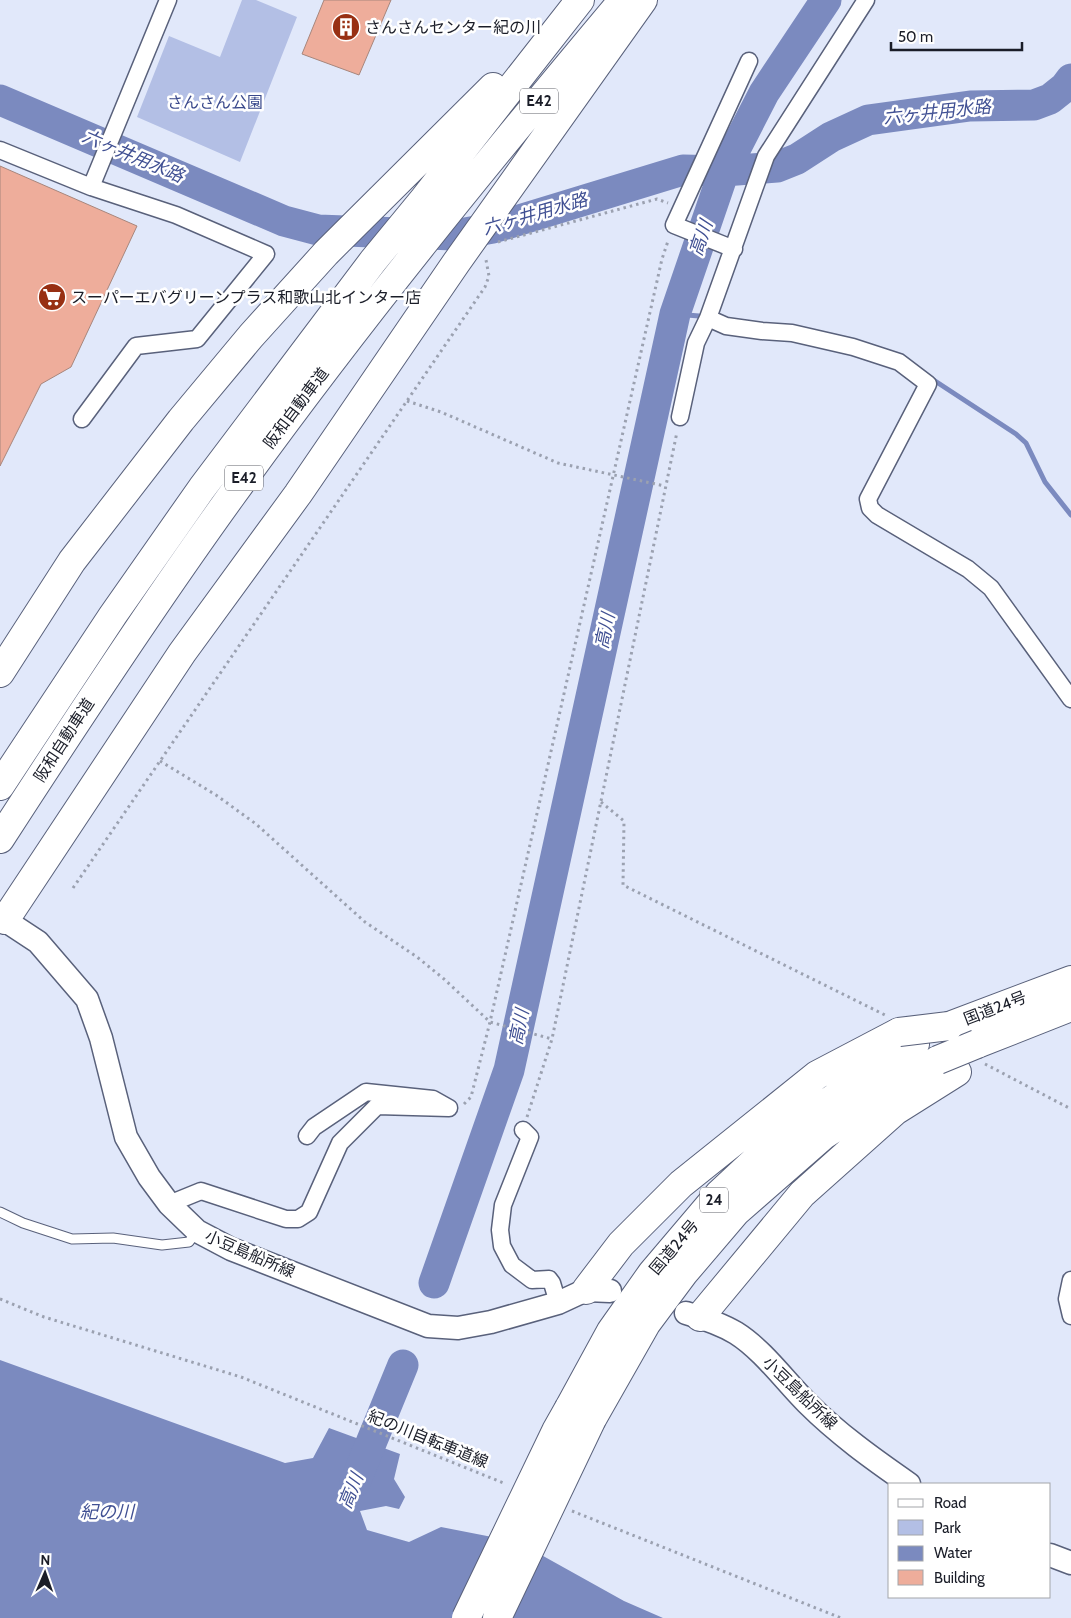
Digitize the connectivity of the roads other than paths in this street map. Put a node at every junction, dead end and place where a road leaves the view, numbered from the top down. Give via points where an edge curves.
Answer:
1 (168, 0) edge
2 (623, 0) edge
3 (644, 0) edge
4 (866, 0) edge
5 (573, 8) edge
6 (749, 61) dead end
7 (0, 150) edge
8 (91, 187) junction
9 (728, 246) junction
10 (708, 318) junction
11 (680, 417) road end
12 (82, 419) dead end
13 (0, 673) edge
14 (1071, 699) edge
15 (0, 786) edge
16 (0, 839) edge
17 (2, 919) edge
18 (1067, 1002) edge
19 (900, 1030) junction
20 (948, 1066) junction
21 (523, 1130) road end
22 (307, 1136) dead end
23 (169, 1204) junction
24 (0, 1212) edge
25 (197, 1231) junction
26 (1071, 1280) edge
27 (598, 1290) joint
28 (558, 1303) junction
29 (693, 1315) joint
30 (1071, 1316) edge
31 (580, 1414) junction
32 (908, 1483) edge
33 (1051, 1555) edge
34 (1071, 1563) edge
35 (466, 1618) edge
36 (497, 1618) edge

1 - 8 street
2 - 16 highway, 阪和自動車道 / E42 via 456,202 327,366 139,626
3 - 17 highway via 500,200 298,494 182,653
4 - 9 street via 766,156
5 - 13 highway via 326,253 251,336 72,561
5 - 15 highway, 阪和自動車道 / E42 via 373,261 202,488
6 - 9 street via 676,226
7 - 8 street
8 - 12 street via 176,215 266,254 197,339 136,346
9 - 10 street
10 - 11 street via 696,343
10 - 14 street via 726,326 792,333 853,347 899,362 928,384 868,499 870,508 968,569 991,588
17 - 23 main road, 小豆島船所線 via 38,942 87,999 101,1038 126,1137
18 - 19 highway, 国道24号 / 24 via 949,1026
18 - 20 highway, 24 via 983,1054
19 - 27 highway, 24 via 817,1075 681,1184 621,1244
19 - 31 highway, 国道24号 / 24 via 719,1194 652,1273 612,1331
20 - 29 highway, 24 via 802,1194
20 - 31 highway, 国道24号 / 24 via 824,1135 736,1212 684,1273
21 - 28 street via 530,1137 504,1205 500,1230 502,1246 512,1266 532,1280 549,1279
22 - 23 street via 314,1127 366,1092 433,1099 449,1108 377,1106 340,1143 309,1212 298,1219 286,1219 201,1191
23 - 25 main road, 小豆島船所線
24 - 25 lane via 72,1239 113,1238 162,1245 189,1242
25 - 28 main road, 小豆島船所線 via 231,1249 428,1326 458,1328
26 - 30 street via 1067,1299
27 - 28 main road, 小豆島船所線
29 - 32 main road, 小豆島船所線 via 736,1334 864,1453
31 - 35 highway, 国道24号 / 24, bridge via 556,1431
31 - 36 highway, 国道24号 / 24, bridge
33 - 34 main road

